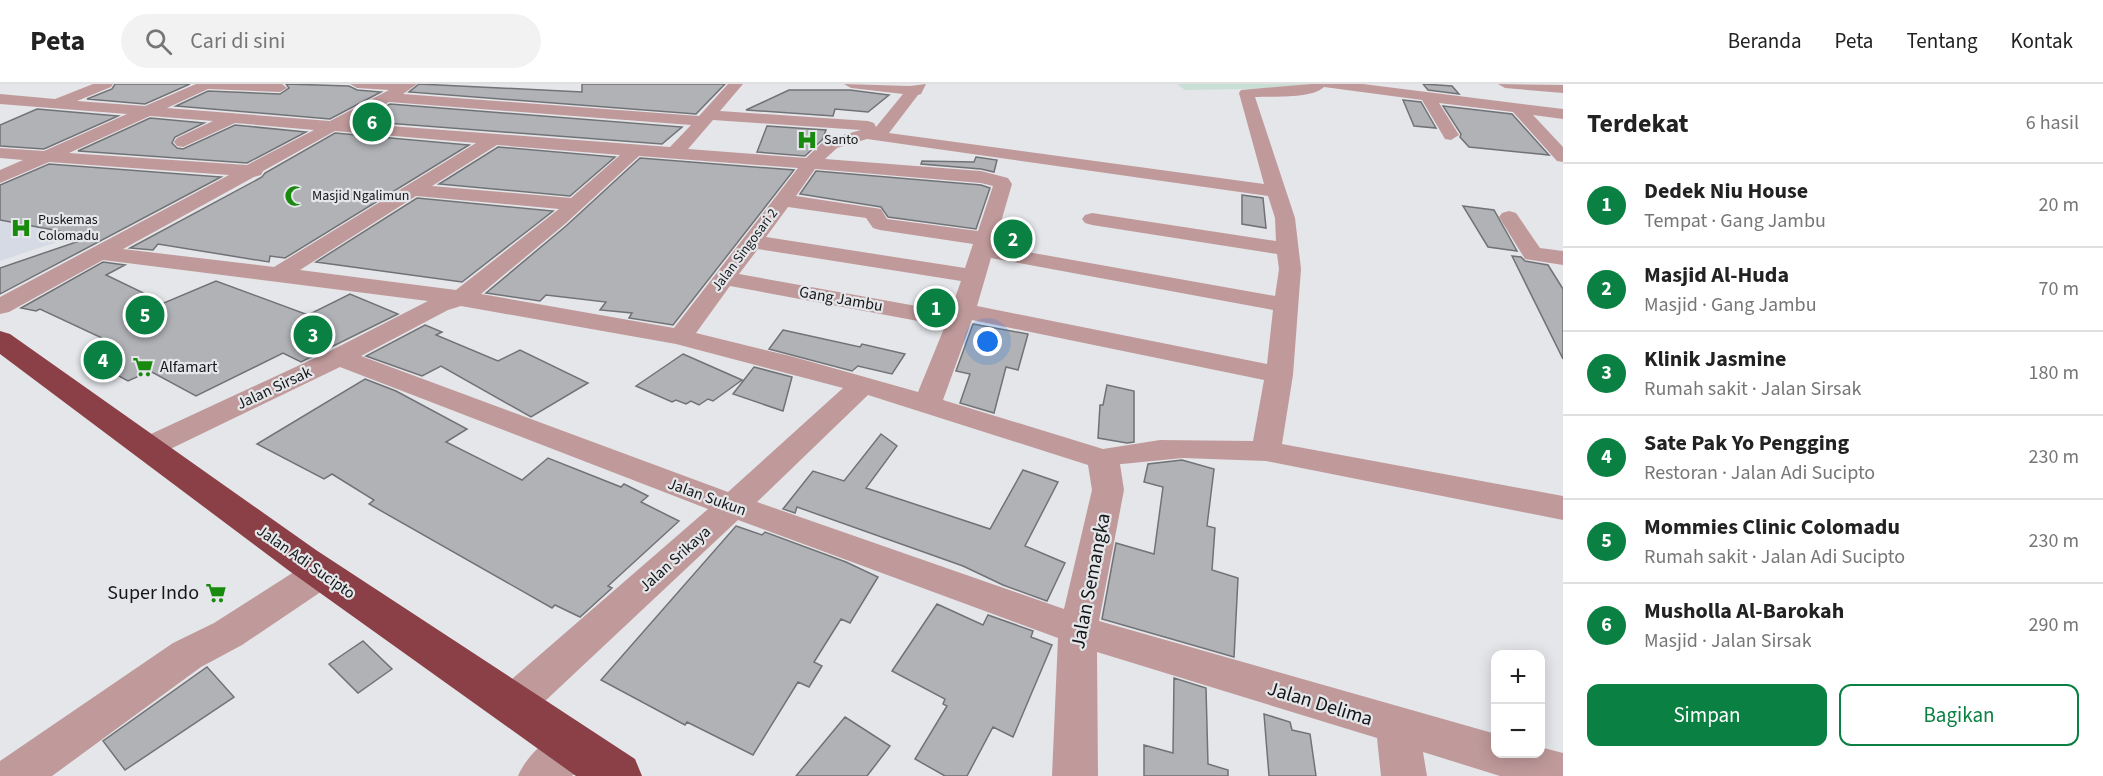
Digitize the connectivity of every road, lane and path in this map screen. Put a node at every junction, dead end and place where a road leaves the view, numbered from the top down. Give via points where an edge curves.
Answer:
1 (106, 84) edge
2 (207, 84) edge
3 (357, 84) edge
4 (736, 84) edge
5 (851, 84) edge
6 (1319, 84) edge
7 (1329, 84) edge
8 (1505, 84) edge
9 (408, 85) edge
10 (918, 87) edge
11 (280, 88) dead end
12 (1560, 88) edge
13 (1427, 96) junction
14 (385, 98) junction
15 (0, 99) edge
16 (54, 104) junction
17 (1519, 109) junction
18 (144, 113) junction
19 (1563, 114) edge
20 (704, 118) junction
21 (231, 119) junction
22 (334, 127) junction
23 (879, 131) junction
24 (1451, 135) dead end
25 (493, 140) junction
26 (183, 142) dead end
27 (635, 151) junction
28 (0, 153) edge
29 (675, 153) junction
30 (47, 156) junction
31 (1563, 157) edge
32 (811, 163) junction
33 (254, 171) junction
34 (0, 177) edge
35 (458, 181) dead end
36 (411, 190) junction
37 (1275, 191) junction
38 (502, 198) junction
39 (783, 200) junction
40 (575, 204) junction
41 (1509, 217) dead end
42 (1092, 219) dead end
43 (750, 241) junction
44 (983, 245) junction
45 (1287, 249) junction
46 (99, 253) junction
47 (1562, 259) edge
48 (278, 274) junction
49 (972, 276) junction
50 (723, 278) junction
51 (463, 297) junction
52 (1287, 305) junction
53 (0, 308) edge
54 (961, 316) junction
55 (680, 337) junction
56 (0, 340) edge
57 (339, 357) junction
58 (1279, 375) junction
59 (862, 385) junction
60 (927, 405) junction
61 (148, 447) junction
62 (1266, 451) junction
63 (1103, 459) junction
64 (733, 507) junction
65 (1563, 508) edge
66 (321, 573) junction
67 (1078, 630) junction
68 (512, 705) junction
69 (1396, 726) junction
70 (573, 746) junction
71 (1544, 771) edge
72 (16, 776) edge
73 (542, 776) edge
74 (617, 776) edge
75 (1075, 776) edge
76 (1404, 776) edge

1 - 16 street
2 - 11 street
2 - 18 street
3 - 9 street
4 - 20 street
5 - 10 street
6 - 37 street via 1308,90 1246,93
7 - 13 street
8 - 12 street
9 - 14 street
10 - 23 street
13 - 17 street
13 - 24 street
14 - 20 street
14 - 22 street
15 - 16 street
16 - 18 street
17 - 19 street
17 - 31 street
18 - 21 street
18 - 30 street
20 - 23 street
20 - 29 street
21 - 22 street
21 - 26 street
22 - 25 street
22 - 33 street
23 - 32 street, Jalan Singosari 2 via 831,144
23 - 37 street
25 - 27 street
25 - 36 street
27 - 29 street
27 - 40 street
28 - 30 street
29 - 32 street
30 - 33 street
30 - 34 street
32 - 39 street, Jalan Singosari 2
32 - 44 street via 1001,182 997,209
33 - 46 street
35 - 38 street via 492,185
36 - 38 street
36 - 48 street
37 - 45 street via 1286,218
38 - 40 street
39 - 43 street, Jalan Singosari 2
39 - 44 street via 873,213 880,224
40 - 51 street
41 - 47 street via 1533,254
42 - 45 street
43 - 49 street
43 - 50 street, Jalan Singosari 2
44 - 49 street
44 - 52 street
45 - 52 street
46 - 48 street
46 - 53 street
48 - 51 street
49 - 54 street
50 - 54 street, Gang Jambu
50 - 55 street, Jalan Singosari 2
51 - 55 street
51 - 57 street, Jalan Sirsak via 439,305
52 - 58 street
54 - 58 street, Gang Jambu
54 - 60 street
55 - 59 street
56 - 61 highway, Jalan Adi Sucipto
57 - 61 street, Jalan Sirsak
57 - 64 street, Jalan Sukun
58 - 62 street
59 - 60 street
59 - 64 street, Jalan Srikaya
60 - 63 street
61 - 66 highway, Jalan Adi Sucipto
62 - 63 street via 1153,450
62 - 65 street
63 - 67 street, Jalan Semangka via 1108,490
64 - 67 street, Jalan Sukun
64 - 68 street, Jalan Srikaya
66 - 68 highway, Jalan Adi Sucipto
66 - 72 street via 228,634 187,655
67 - 69 street, Jalan Delima
67 - 75 street, Jalan Semangka
68 - 70 highway, Jalan Adi Sucipto
69 - 71 street, Jalan Delima
69 - 76 street
70 - 73 street
70 - 74 highway, Jalan Adi Sucipto

